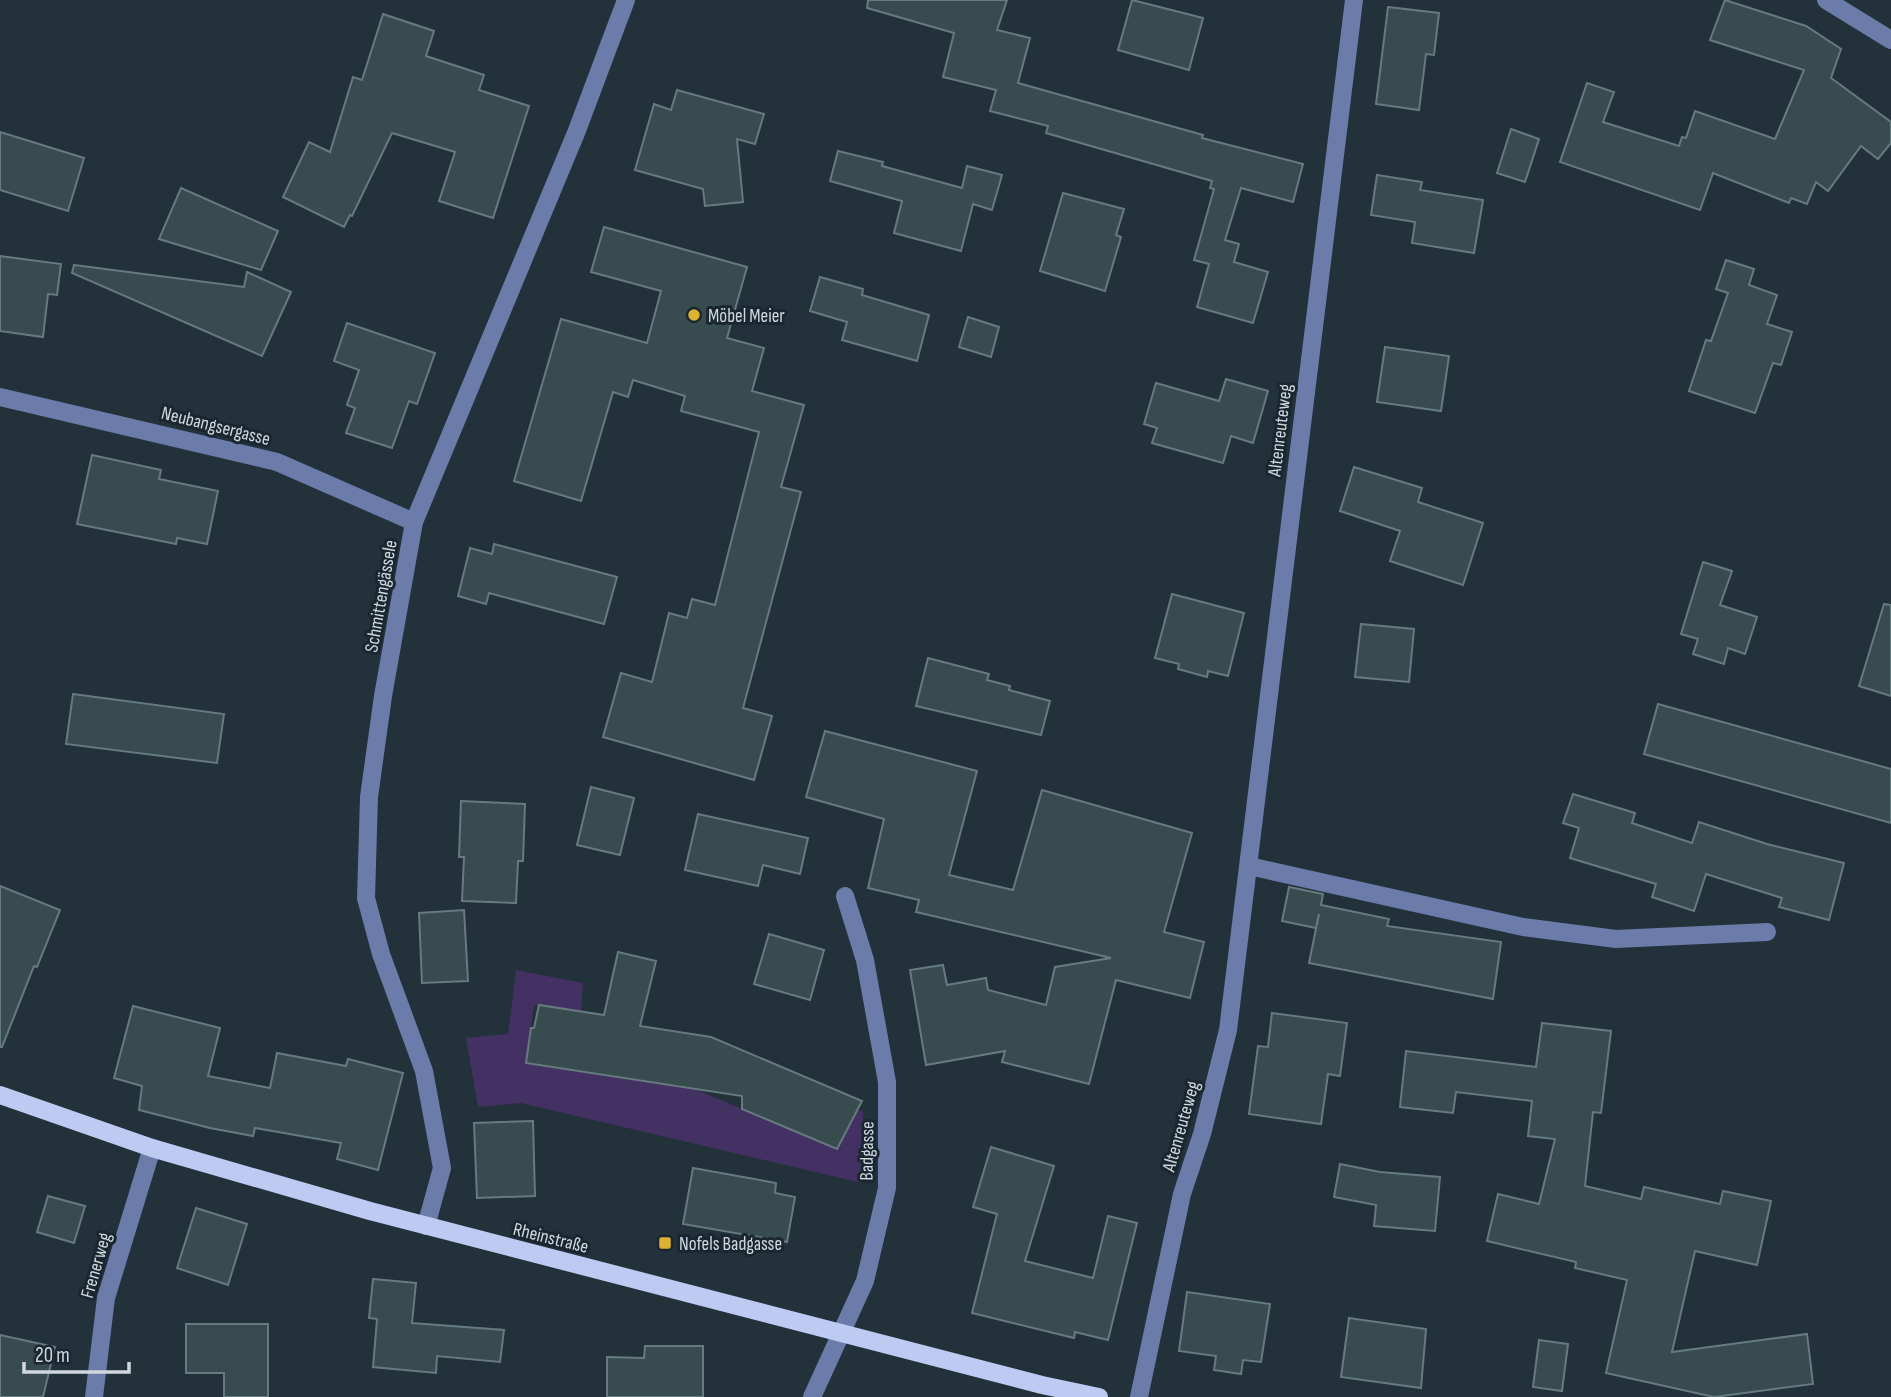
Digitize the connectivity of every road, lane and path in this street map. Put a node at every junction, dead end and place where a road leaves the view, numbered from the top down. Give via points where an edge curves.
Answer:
1 (626, 0) edge
2 (1354, 0) edge
3 (1826, 0) edge
4 (1891, 40) edge
5 (0, 397) edge
6 (414, 522) junction
7 (1250, 866) junction
8 (845, 896) dead end
9 (1767, 932) dead end
10 (0, 1095) edge
11 (152, 1148) junction
12 (426, 1226) junction
13 (841, 1332) junction
14 (94, 1397) edge
15 (812, 1397) edge
16 (1100, 1397) edge
17 (1139, 1397) edge

1 - 6 street, Schmittengässele via 576,133
2 - 7 street, Altenreuteweg
3 - 4 street
5 - 6 street, Neubangsergasse via 277,462
6 - 12 street, Schmittengässele via 369,797 366,898 381,954 424,1071 442,1168
7 - 9 street via 1523,927 1616,939
7 - 17 street, Altenreuteweg via 1228,1030 1182,1194
8 - 13 street, Badgasse via 865,960 887,1082 888,1117 887,1188 865,1281
10 - 11 main road, Rheinstraße
11 - 12 main road, Rheinstraße
11 - 14 street, Frenerweg via 106,1298
12 - 13 main road, Rheinstraße
13 - 15 street, Badgasse
13 - 16 main road, Rheinstraße

